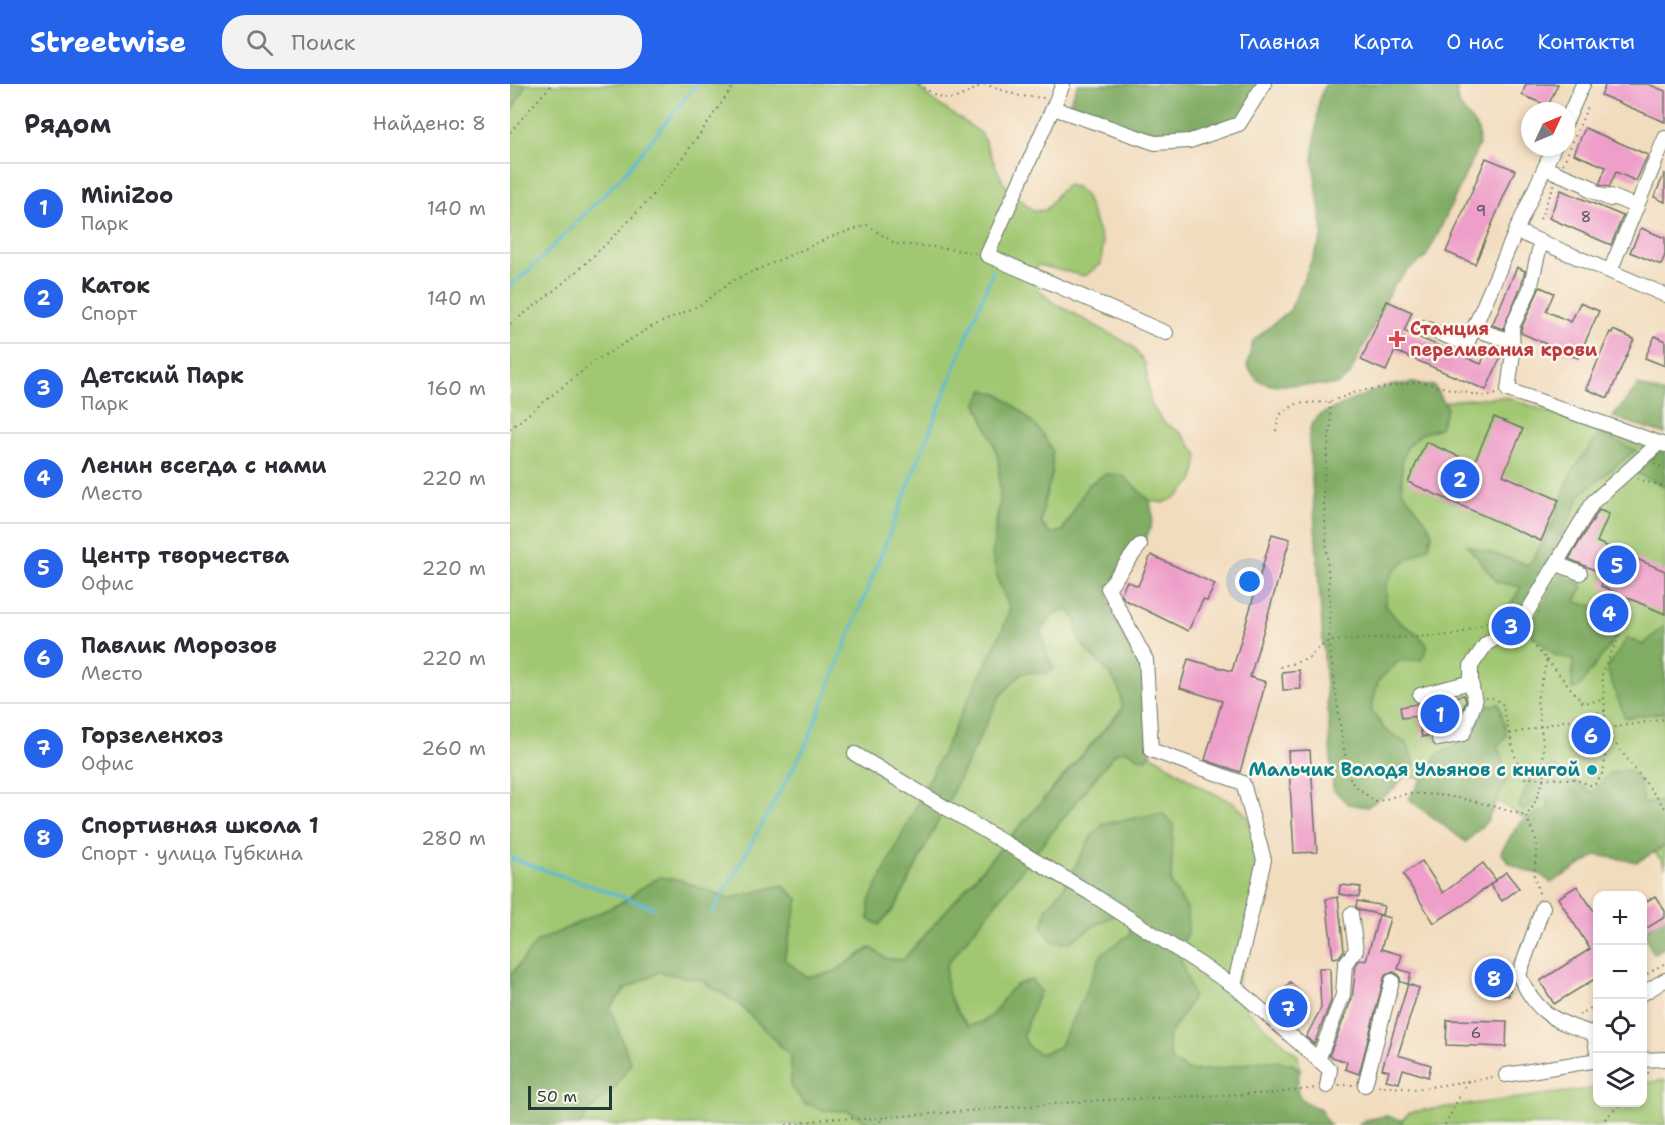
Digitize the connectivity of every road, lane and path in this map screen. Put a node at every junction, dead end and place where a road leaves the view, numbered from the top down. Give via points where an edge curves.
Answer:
1 (552, 84) edge
2 (735, 84) edge
3 (918, 84) edge
4 (984, 84) edge
5 (1063, 84) edge
6 (1264, 84) edge
7 (1583, 84) edge
8 (1575, 102) edge
9 (1055, 103) junction
10 (1589, 104) dead end
11 (510, 132) edge
12 (1665, 140) edge
13 (1550, 156) edge
14 (1545, 168) junction
15 (1559, 174) junction
16 (1636, 207) junction
17 (1540, 219) dead end
18 (1516, 231) junction
19 (1541, 241) junction
20 (987, 255) junction
21 (1610, 271) junction
22 (1665, 295) edge
23 (510, 324) edge
24 (1423, 327) dead end
25 (1474, 329) junction
26 (1166, 333) dead end
27 (1512, 341) junction
28 (1508, 390) junction
29 (1329, 402) junction
30 (510, 429) edge
31 (1276, 431) dead end
32 (1662, 444) edge
33 (1637, 479) dead end
34 (1665, 487) edge
35 (1140, 545) dead end
36 (1557, 564) junction
37 (1580, 573) dead end
38 (1606, 594) dead end
39 (1510, 630) junction
40 (1329, 641) junction
41 (1547, 660) junction
42 (1280, 667) dead end
43 (1471, 682) junction
44 (1420, 695) dead end
45 (1604, 700) junction
46 (1475, 702) junction
47 (1605, 711) junction
48 (1665, 719) edge
49 (1541, 727) junction
50 (1604, 729) junction
51 (1510, 734) junction
52 (1439, 739) dead end
53 (855, 754) dead end
54 (1544, 778) junction
55 (1665, 808) edge
56 (1526, 816) junction
57 (1543, 907) joint
58 (1351, 914) dead end
59 (1665, 963) edge
60 (1647, 974) edge
61 (1665, 980) edge
62 (1392, 981) dead end
63 (1234, 986) junction
64 (1647, 991) edge
65 (1593, 1007) edge
66 (1564, 1024) junction
67 (1593, 1029) edge
68 (1665, 1059) edge
69 (1318, 1060) junction
70 (1593, 1060) edge
71 (1647, 1064) edge
72 (1506, 1075) joint
73 (1468, 1080) junction
74 (1365, 1085) junction
75 (1327, 1086) junction
76 (1617, 1107) edge
77 (887, 1117) junction
78 (786, 1125) edge
79 (875, 1125) edge
80 (1445, 1125) edge
81 (1605, 1125) edge

1 - 11 path
2 - 23 path via 650,198 596,252
3 - 4 path via 937,97 955,100
4 - 9 path
5 - 9 street
6 - 9 street via 1239,124 1190,141 1155,143
7 - 8 street
9 - 20 street
10 - 15 path
12 - 16 street
13 - 14 street
14 - 15 street
14 - 18 street
15 - 16 street
15 - 17 path
16 - 21 street
18 - 19 street
18 - 25 street
19 - 21 street
19 - 27 street via 1530,289 1512,327
20 - 26 street
20 - 30 path via 896,244 867,225 831,237 732,282 702,304 651,327 595,361
21 - 22 street
24 - 25 street via 1467,344
25 - 27 street
27 - 28 street
28 - 29 path via 1486,397 1420,382 1359,391
28 - 32 street
29 - 31 path via 1298,403 1279,415
29 - 40 path via 1331,423 1323,487
32 - 36 street via 1593,502
33 - 34 path
35 - 63 street via 1108,588 1146,660 1151,750 1243,783 1264,860
36 - 37 street
36 - 39 street via 1523,619
38 - 45 path via 1624,627 1602,672
39 - 40 path via 1494,620 1456,635
39 - 41 path via 1532,643
39 - 43 street via 1486,644 1471,666
40 - 42 path via 1308,659
40 - 56 path via 1351,782 1375,802 1404,794 1440,795
41 - 45 path via 1583,703
41 - 49 path via 1537,700
43 - 44 street
43 - 46 street
45 - 47 path
46 - 51 path via 1490,697 1502,703
46 - 52 street via 1463,734
47 - 49 path
47 - 50 path
48 - 50 path
49 - 51 path
49 - 54 path
50 - 54 path via 1604,770 1593,786 1574,779
50 - 55 path
51 - 54 path via 1525,778
53 - 63 street via 1090,893
54 - 56 path
56 - 57 path via 1537,842 1534,876
57 - 66 street via 1519,975 1528,995 1542,1011
58 - 69 street via 1356,950 1345,964 1343,995
59 - 60 path
61 - 64 street
62 - 74 street
63 - 69 street
65 - 66 path
66 - 67 street
68 - 71 street
69 - 75 street via 1330,1070
70 - 72 street
72 - 73 path
73 - 74 path via 1417,1089
73 - 80 path
74 - 75 path
75 - 77 path via 1276,1093 1102,1100
76 - 81 path via 1605,1119
77 - 78 path via 833,1118
77 - 79 path

